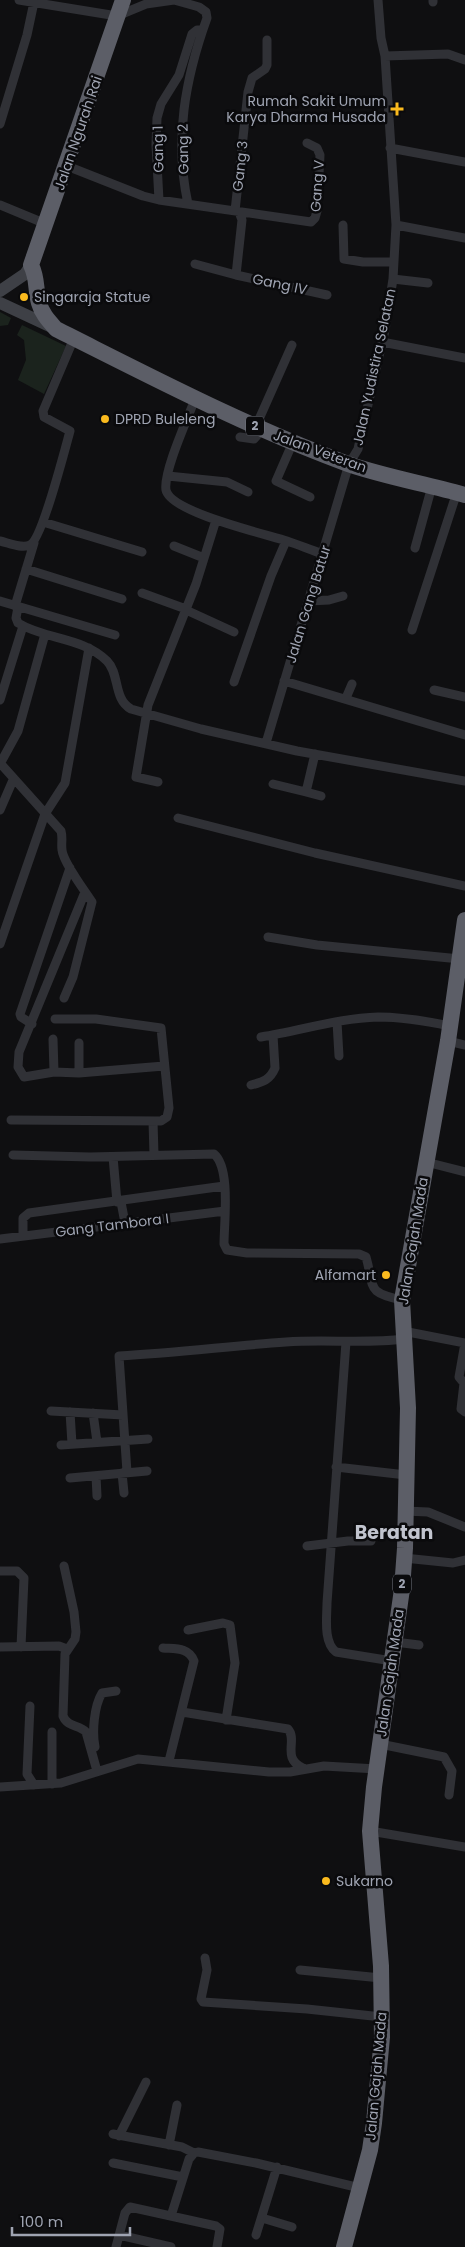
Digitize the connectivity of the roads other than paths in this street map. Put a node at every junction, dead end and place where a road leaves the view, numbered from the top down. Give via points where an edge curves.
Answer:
1 (19, 0) edge
2 (123, 0) edge
3 (378, 0) edge
4 (33, 1) edge
5 (117, 16) junction
6 (202, 30) junction
7 (266, 40) dead end
8 (385, 56) junction
9 (465, 60) edge
10 (0, 124) edge
11 (307, 143) dead end
12 (390, 148) junction
13 (465, 162) edge
14 (67, 166) junction
15 (159, 200) junction
16 (188, 204) junction
17 (0, 205) edge
18 (237, 211) junction
19 (46, 224) junction
20 (343, 224) dead end
21 (396, 224) junction
22 (465, 238) edge
23 (394, 262) junction
24 (195, 264) dead end
25 (31, 265) junction
26 (236, 275) junction
27 (393, 279) junction
28 (428, 283) dead end
29 (0, 290) edge
30 (327, 295) dead end
31 (0, 303) edge
32 (56, 329) junction
33 (74, 338) junction
34 (382, 342) junction
35 (292, 345) dead end
36 (465, 358) edge
37 (195, 399) junction
38 (259, 428) junction
39 (240, 436) dead end
40 (292, 442) junction
41 (349, 464) junction
42 (168, 476) junction
43 (432, 486) junction
44 (248, 492) dead end
45 (461, 494) edge
46 (310, 497) dead end
47 (216, 520) junction
48 (43, 522) junction
49 (0, 541) edge
50 (286, 541) junction
51 (34, 543) junction
52 (174, 546) dead end
53 (415, 548) dead end
54 (142, 552) dead end
55 (323, 554) junction
56 (204, 558) junction
57 (26, 568) junction
58 (142, 594) dead end
59 (344, 596) dead end
60 (122, 600) dead end
61 (0, 601) edge
62 (309, 601) junction
63 (17, 606) junction
64 (186, 610) junction
65 (23, 626) junction
66 (412, 630) dead end
67 (234, 632) dead end
68 (45, 634) junction
69 (115, 635) dead end
70 (89, 648) junction
71 (284, 681) junction
72 (234, 682) dead end
73 (352, 684) dead end
74 (434, 690) dead end
75 (465, 697) edge
76 (346, 698) junction
77 (0, 700) edge
78 (146, 714) junction
79 (465, 735) edge
80 (266, 743) junction
81 (315, 754) junction
82 (0, 764) edge
83 (14, 780) junction
84 (465, 781) edge
85 (158, 782) dead end
86 (273, 784) dead end
87 (306, 792) junction
88 (321, 796) dead end
89 (0, 810) edge
90 (45, 814) junction
91 (178, 818) dead end
92 (70, 868) junction
93 (465, 886) edge
94 (85, 892) junction
95 (465, 920) edge
96 (465, 926) edge
97 (268, 937) dead end
98 (0, 944) edge
99 (460, 959) junction
100 (64, 998) dead end
101 (55, 1019) dead end
102 (337, 1022) junction
103 (32, 1024) junction
104 (449, 1034) junction
105 (273, 1035) junction
106 (261, 1037) dead end
107 (53, 1040) dead end
108 (78, 1044) dead end
109 (465, 1045) edge
110 (339, 1056) dead end
111 (164, 1066) junction
112 (54, 1072) junction
113 (79, 1073) junction
114 (251, 1085) dead end
115 (11, 1120) dead end
116 (154, 1121) junction
117 (13, 1155) dead end
118 (154, 1155) junction
119 (113, 1156) junction
120 (426, 1162) junction
121 (465, 1172) edge
122 (224, 1186) junction
123 (119, 1202) junction
124 (224, 1211) junction
125 (125, 1223) junction
126 (23, 1236) junction
127 (0, 1239) edge
128 (402, 1300) junction
129 (404, 1335) junction
130 (346, 1342) junction
131 (465, 1343) edge
132 (51, 1411) dead end
133 (70, 1412) junction
134 (465, 1412) edge
135 (94, 1414) junction
136 (123, 1415) junction
137 (148, 1439) dead end
138 (124, 1440) junction
139 (97, 1442) junction
140 (72, 1444) junction
141 (61, 1445) dead end
142 (336, 1467) junction
143 (147, 1471) dead end
144 (124, 1473) junction
145 (406, 1475) junction
146 (96, 1476) junction
147 (70, 1478) dead end
148 (124, 1493) dead end
149 (98, 1496) dead end
150 (406, 1511) junction
151 (465, 1527) edge
152 (371, 1541) dead end
153 (332, 1544) junction
154 (308, 1546) dead end
155 (404, 1558) junction
156 (465, 1560) edge
157 (64, 1566) dead end
158 (0, 1571) edge
159 (188, 1630) dead end
160 (395, 1642) junction
161 (419, 1645) dead end
162 (0, 1647) edge
163 (21, 1647) junction
164 (163, 1648) dead end
165 (67, 1650) junction
166 (392, 1661) junction
167 (116, 1691) dead end
168 (30, 1706) dead end
169 (182, 1712) junction
170 (226, 1720) junction
171 (52, 1732) dead end
172 (380, 1744) junction
173 (169, 1762) junction
174 (303, 1768) junction
175 (377, 1768) junction
176 (100, 1770) junction
177 (52, 1784) junction
178 (34, 1785) junction
179 (0, 1787) edge
180 (450, 1795) dead end
181 (370, 1831) junction
182 (465, 1847) edge
183 (205, 1958) dead end
184 (300, 1970) dead end
185 (381, 1978) junction
186 (382, 2017) junction
187 (146, 2082) dead end
188 (177, 2105) dead end
189 (169, 2145) junction
190 (194, 2153) junction
191 (113, 2163) dead end
192 (277, 2168) junction
193 (183, 2177) junction
194 (360, 2188) junction
195 (170, 2216) junction
196 (262, 2218) junction
197 (292, 2227) dead end
198 (119, 2236) junction
199 (256, 2236) dead end
200 (116, 2247) edge
201 (171, 2247) edge
202 (217, 2247) edge
203 (344, 2247) edge

1 - 4 street
2 - 5 highway, Jalan Ngurah Rai
3 - 8 street, Jalan Yudistira Selatan
4 - 5 street
4 - 10 street via 23,50
5 - 6 street, Gang 2 via 146,4 174,0 206,12
5 - 14 highway, Jalan Ngurah Rai
6 - 15 street, Gang 1 via 192,34 179,75 159,110
6 - 16 street, Gang 2 via 186,93 181,156
7 - 18 street, Gang 3 via 267,65 252,78 248,92
8 - 9 street via 448,54
8 - 12 street, Jalan Yudistira Selatan
11 - 18 street, Gang V via 317,148 320,155 314,220
12 - 13 street
12 - 21 street, Jalan Yudistira Selatan
14 - 15 street
14 - 19 highway, Jalan Ngurah Rai
15 - 16 street
16 - 18 street
17 - 19 street
18 - 26 street, Gang IV via 242,220
19 - 25 highway, Jalan Ngurah Rai
20 - 23 street via 344,259
21 - 22 street
21 - 23 street, Jalan Yudistira Selatan
23 - 27 street, Jalan Yudistira Selatan
24 - 26 street
25 - 29 main road, Jalan Ngurah Rai via 25,274
25 - 32 highway, 2 via 41,309
26 - 30 street, Gang IV
27 - 28 street
27 - 34 street, Jalan Yudistira Selatan
31 - 32 main road, Jalan Veteran
32 - 33 highway, Jalan Veteran / 2
33 - 37 highway, Jalan Veteran / 2
33 - 48 street via 42,414 70,432
34 - 36 street
34 - 41 street, Jalan Yudistira Selatan via 358,449
35 - 38 street
37 - 38 highway, Jalan Veteran / 2
37 - 42 street
38 - 39 street via 254,439
38 - 40 highway, Jalan Veteran / 2
40 - 41 highway, Jalan Veteran / 2
40 - 46 street via 276,481
41 - 43 highway, Jalan Veteran / 2
41 - 55 street, Jalan Gang Batur
42 - 44 street via 228,482
42 - 47 street via 166,488 172,500
43 - 45 highway, Jalan Veteran / 2
43 - 53 street
45 - 66 street
47 - 50 street
47 - 56 street
48 - 51 street
48 - 54 street
49 - 51 street via 22,547
50 - 55 street
50 - 72 street
51 - 57 street
52 - 56 street
55 - 62 street, Jalan Gang Batur
56 - 64 street
57 - 60 street
57 - 63 street
58 - 64 street
59 - 62 street
61 - 63 street
62 - 71 street, Jalan Gang Batur
63 - 65 street via 16,618
63 - 69 street
64 - 67 street
64 - 78 street
65 - 68 street
65 - 77 street
68 - 70 street
68 - 82 street via 20,725
70 - 78 street via 109,662 122,701 131,709
70 - 90 street via 65,783
71 - 76 street
71 - 80 street, Jalan Gang Batur
73 - 76 street
74 - 75 street
76 - 79 street
78 - 80 street
78 - 85 street via 136,777
80 - 81 street
81 - 84 street
81 - 87 street
82 - 83 street
83 - 89 street
83 - 90 street
86 - 87 street
87 - 88 street
90 - 92 street via 62,831 62,851
90 - 98 street
91 - 93 street
92 - 94 street
92 - 103 street via 20,1014
94 - 100 street via 92,902 73,977
94 - 103 street
95 - 96 highway, Jalan Gajah Mada / 2
96 - 99 highway, Jalan Gajah Mada / 2
97 - 99 street
99 - 104 highway, Jalan Gajah Mada / 2
101 - 111 street via 161,1028
102 - 104 street via 392,1018 421,1020
102 - 105 street
102 - 110 street
103 - 112 street via 19,1052 20,1073 30,1077
104 - 109 street
104 - 120 highway, Jalan Gajah Mada / 2
105 - 106 street
105 - 114 street via 273,1073 267,1080
107 - 112 street
108 - 113 street
111 - 113 street
111 - 116 street via 168,1113 165,1119
112 - 113 street
115 - 116 street
116 - 118 street
117 - 119 street
118 - 119 street
118 - 122 street via 214,1154 221,1165
119 - 123 street
120 - 121 street
120 - 128 highway, Jalan Gajah Mada / 2
122 - 123 street
122 - 124 street
123 - 125 street
123 - 126 street via 29,1213 24,1218
124 - 125 street, Gang Tambora I
124 - 128 street via 224,1244 229,1251 359,1254 367,1259 375,1290 381,1295
125 - 126 street, Gang Tambora I
126 - 127 street, Gang Tambora I
128 - 129 highway, Jalan Gajah Mada / 2
129 - 130 street via 380,1342
129 - 131 street
129 - 145 highway, Jalan Gajah Mada / 2 via 408,1408
130 - 136 street via 249,1344 119,1356
130 - 142 street
131 - 134 street via 459,1377 464,1384 461,1409
132 - 133 street
133 - 135 street
133 - 140 street
135 - 136 street
135 - 139 street
136 - 138 street
137 - 138 street
138 - 139 street
138 - 144 street
139 - 140 street
140 - 141 street
142 - 145 street
142 - 153 street
143 - 144 street
144 - 146 street
144 - 148 street
145 - 150 highway, Jalan Gajah Mada / 2
146 - 147 street
146 - 149 street
150 - 151 street via 428,1512
150 - 155 highway, Jalan Gajah Mada / 2
152 - 153 street
153 - 154 street
153 - 166 street via 327,1614 330,1645 340,1653
155 - 156 street via 452,1563
155 - 160 highway, Jalan Gajah Mada / 2
157 - 165 street via 76,1632
158 - 163 street via 17,1571 24,1578
159 - 170 street via 223,1622 230,1625 235,1663
160 - 161 street
160 - 166 highway, Jalan Gajah Mada / 2
162 - 163 street
163 - 165 street via 59,1646
164 - 169 street via 183,1650 192,1657
165 - 176 street via 64,1719 86,1732
166 - 172 highway, Jalan Gajah Mada / 2
167 - 176 street via 102,1693 98,1700 94,1743
168 - 178 street via 27,1774
169 - 170 street
169 - 173 street
170 - 174 street via 288,1728 292,1758
171 - 177 street
172 - 175 highway, Jalan Gajah Mada / 2
172 - 180 street via 444,1757 452,1771
173 - 174 street via 269,1772
173 - 176 street via 138,1759
174 - 175 street
175 - 181 highway, Jalan Gajah Mada / 2
176 - 177 street
177 - 178 street
178 - 179 street
181 - 182 street
181 - 185 highway, Jalan Gajah Mada / 2
183 - 186 street via 208,1970 203,2002
184 - 185 street
185 - 186 highway, Jalan Gajah Mada / 2
186 - 194 highway, Jalan Gajah Mada / 2 via 374,2123
187 - 189 street via 116,2135
188 - 189 street
189 - 190 street
190 - 192 street
190 - 193 street
191 - 193 street
192 - 194 street
192 - 196 street
193 - 195 street
194 - 203 highway, Jalan Gajah Mada / 2
195 - 198 street via 128,2208
195 - 202 street via 216,2226 220,2229
196 - 197 street
196 - 199 street
198 - 200 street
198 - 201 street

